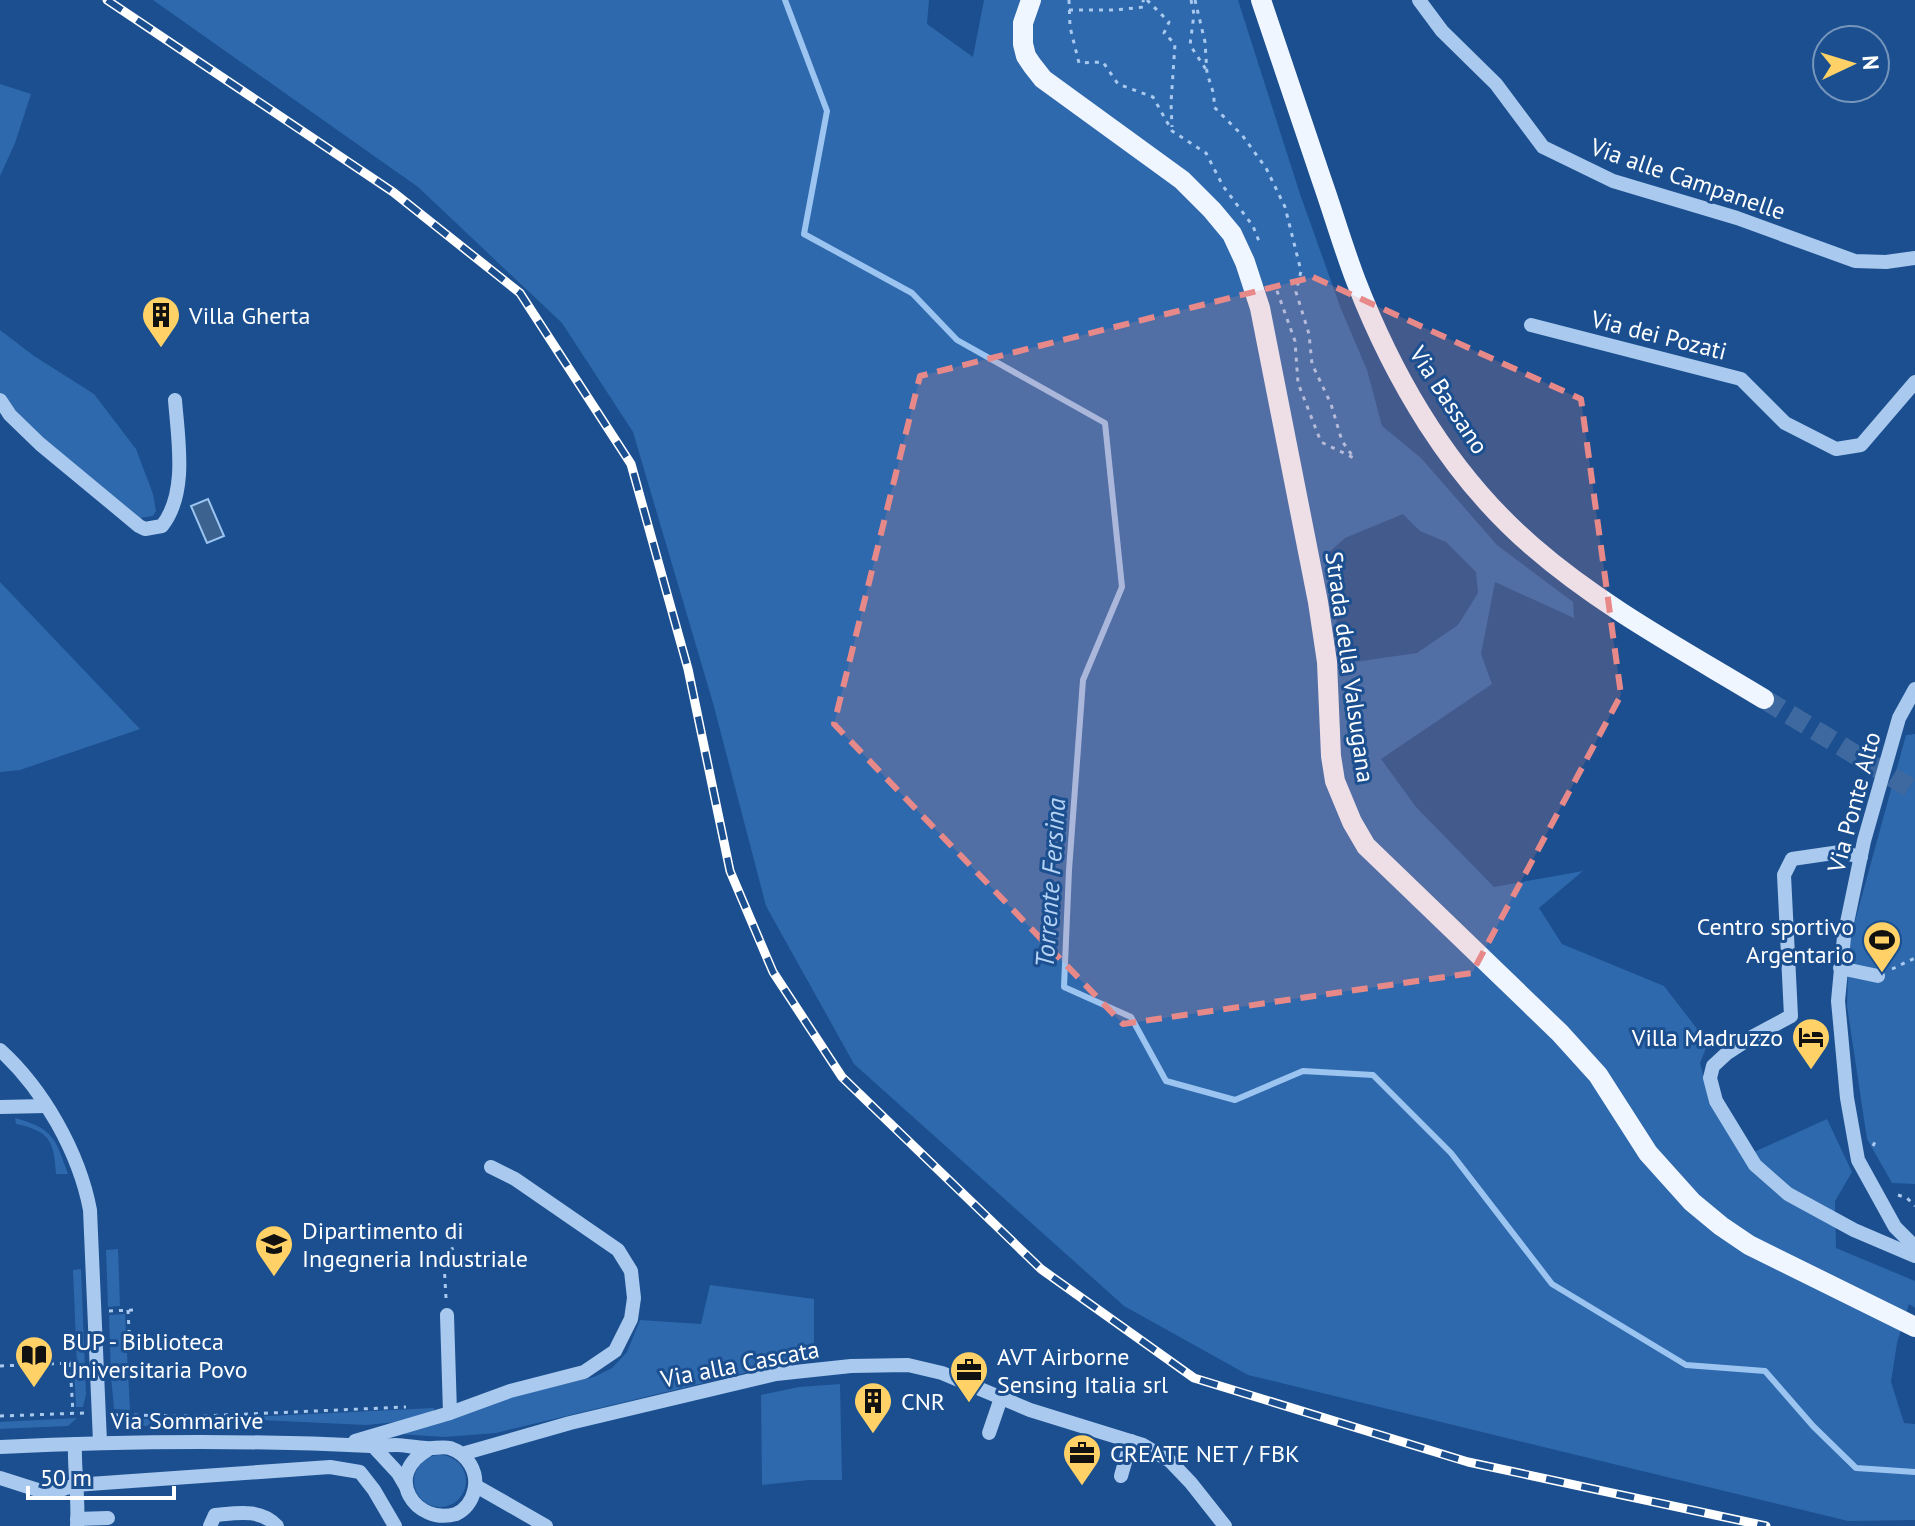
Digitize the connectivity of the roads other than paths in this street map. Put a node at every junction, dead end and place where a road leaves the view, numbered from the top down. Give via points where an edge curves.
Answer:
1 (1031, 0) edge
2 (1261, 0) edge
3 (1419, 0) edge
4 (1915, 258) edge
5 (1531, 325) dead end
6 (1915, 382) edge
7 (0, 400) edge
8 (175, 400) dead end
9 (1915, 689) edge
10 (1764, 699) tunnel mouth
11 (1861, 857) junction
12 (1840, 968) junction
13 (1878, 976) road end
14 (0, 1050) edge
15 (46, 1106) junction
16 (0, 1107) edge
17 (491, 1167) dead end
18 (1915, 1247) edge
19 (1915, 1256) edge
20 (447, 1315) road end
21 (1915, 1327) edge
22 (1001, 1398) junction
23 (450, 1413) junction
24 (989, 1433) dead end
25 (1131, 1441) junction
26 (100, 1442) junction
27 (75, 1444) junction
28 (347, 1444) junction
29 (373, 1446) junction
30 (0, 1447) edge
31 (429, 1449) junction
32 (462, 1454) junction
33 (1121, 1476) dead end
34 (0, 1478) edge
35 (75, 1485) junction
36 (405, 1485) junction
37 (476, 1486) junction
38 (108, 1518) dead end
39 (77, 1522) edge
40 (435, 1522) edge
41 (391, 1523) edge
42 (210, 1526) edge
43 (277, 1526) edge
44 (546, 1526) edge
45 (1225, 1526) edge

1 - 21 main road, Strada della Valsugana via 1023,44 1037,72 1182,180 1232,234 1245,262 1260,308 1318,602 1335,781 1366,846 1560,1033 1598,1075 1648,1153 1692,1202 1749,1245
2 - 10 main road, Via Bassano via 1356,280 1385,348 1451,458 1489,503 1567,574 1613,608
3 - 4 street, Via alle Campanelle via 1496,84 1543,147 1613,181 1855,261
5 - 6 street, Via dei Pozati via 1741,379 1785,423 1836,449 1861,445
7 - 8 street via 40,444 145,529 162,526 177,495
9 - 11 street, Via Ponte Alto via 1899,718
11 - 12 street, Via Ponte Alto
11 - 19 street via 1840,852 1792,859 1784,875 1791,1016 1726,1054 1713,1066 1710,1078 1716,1101 1755,1165 1788,1194
12 - 13 street
12 - 18 street, Via Ponte Alto via 1847,1098 1858,1160 1895,1227
14 - 15 street
15 - 16 street
15 - 26 street via 71,1151 90,1210
17 - 23 street via 618,1250 631,1271 631,1319 615,1351 584,1372
20 - 23 street
22 - 24 street
22 - 25 street, Via alla Cascata
22 - 32 street, Via alla Cascata via 908,1365 803,1370 570,1423
23 - 28 street
25 - 33 street
25 - 45 street, Via alla Cascata via 1170,1461
26 - 27 street, Via Sommarive
26 - 28 street, Via Sommarive
27 - 30 street, Via Sommarive
27 - 35 street
28 - 29 street, Via Sommarive
29 - 31 street, Via Sommarive
29 - 36 street
31 - 32 street
31 - 36 street via 410,1464
32 - 37 street
34 - 35 street via 44,1492
35 - 39 street
35 - 41 street via 141,1487 330,1467 360,1472
36 - 40 street via 414,1507
37 - 40 street via 466,1507
37 - 44 street
38 - 39 street
42 - 43 street via 215,1515 251,1511

